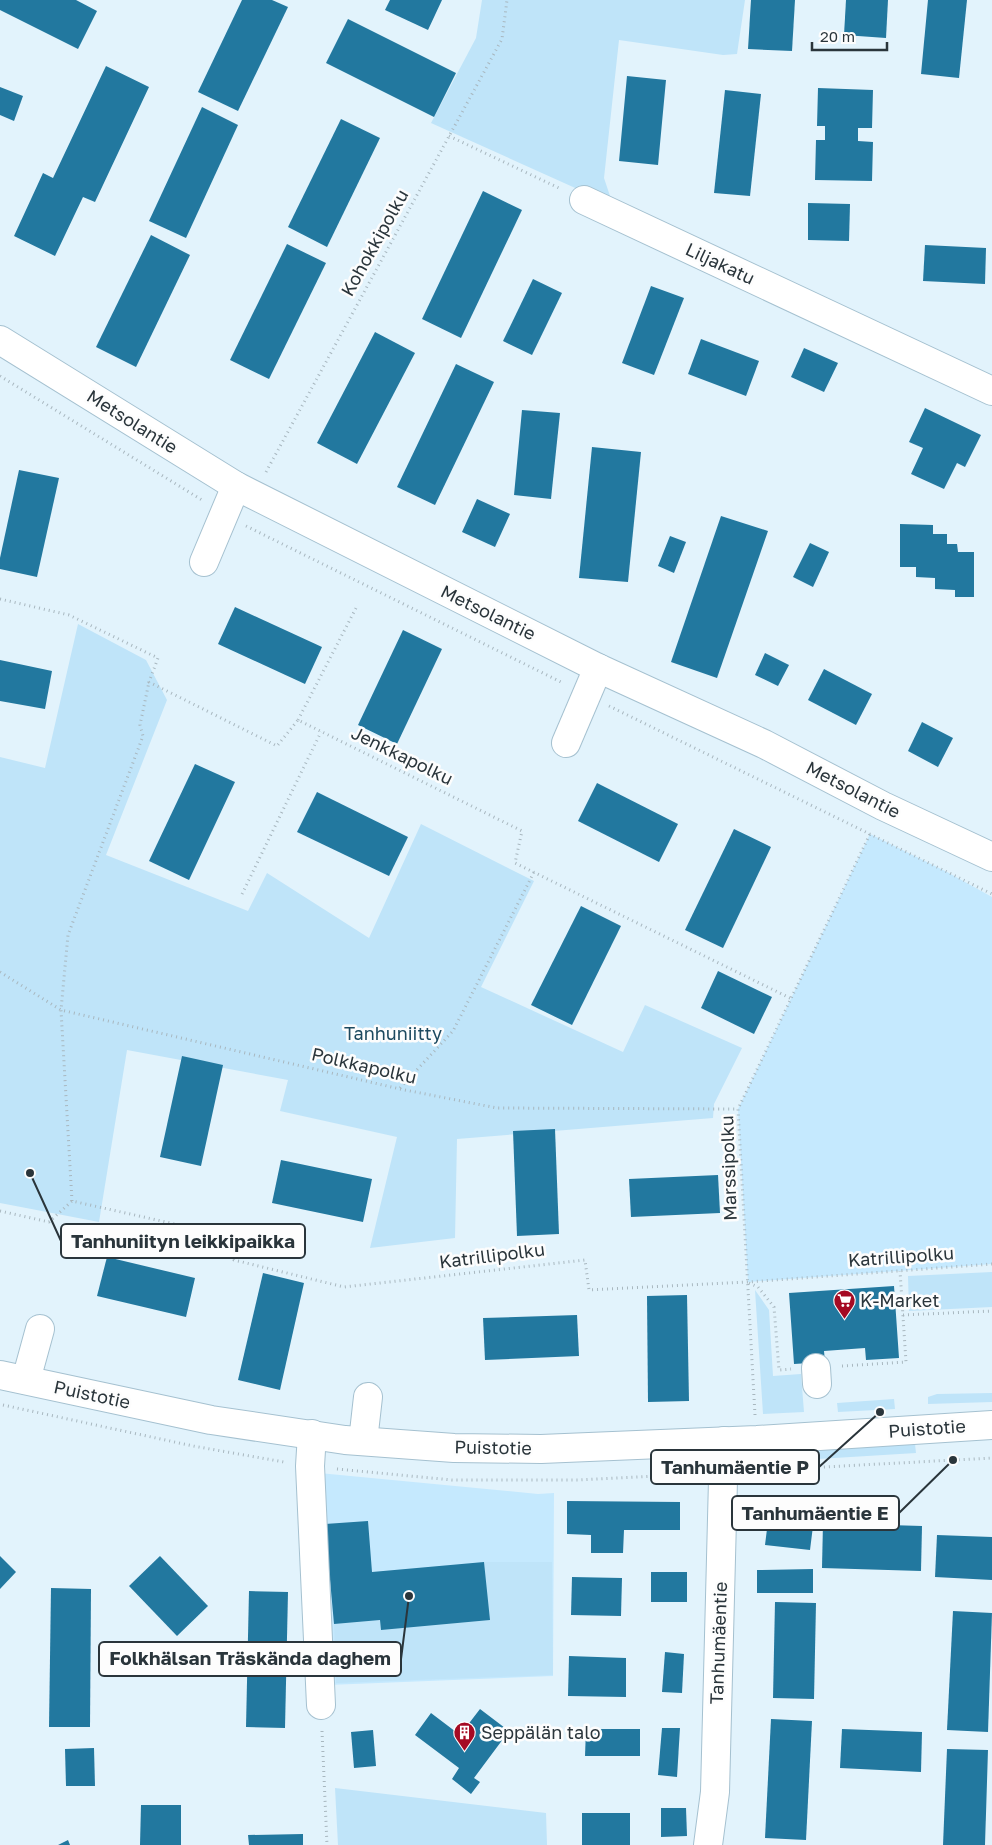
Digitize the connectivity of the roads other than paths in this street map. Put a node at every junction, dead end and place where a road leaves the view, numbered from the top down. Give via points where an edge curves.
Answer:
1 (584, 200) road end
2 (0, 340) edge
3 (992, 390) edge
4 (246, 492) junction
5 (204, 562) dead end
6 (598, 668) junction
7 (566, 743) dead end
8 (992, 857) edge
9 (40, 1329) dead end
10 (0, 1375) edge
11 (26, 1380) junction
12 (368, 1397) dead end
13 (992, 1425) edge
14 (312, 1434) junction
15 (363, 1441) junction
16 (724, 1441) junction
17 (321, 1705) road end
18 (708, 1845) edge

1 - 3 street, Liljakatu
2 - 4 street, Metsolantie
4 - 5 street
4 - 6 street, Metsolantie
6 - 7 street
6 - 8 street, Metsolantie via 764,744 883,806
9 - 11 street
10 - 11 street, Puistotie
11 - 14 street, Puistotie via 211,1420
12 - 15 street
13 - 16 street, Puistotie
14 - 15 street, Puistotie
14 - 17 street via 310,1466
15 - 16 street, Puistotie via 454,1448 541,1449
16 - 18 street, Tanhumäentie via 715,1792

